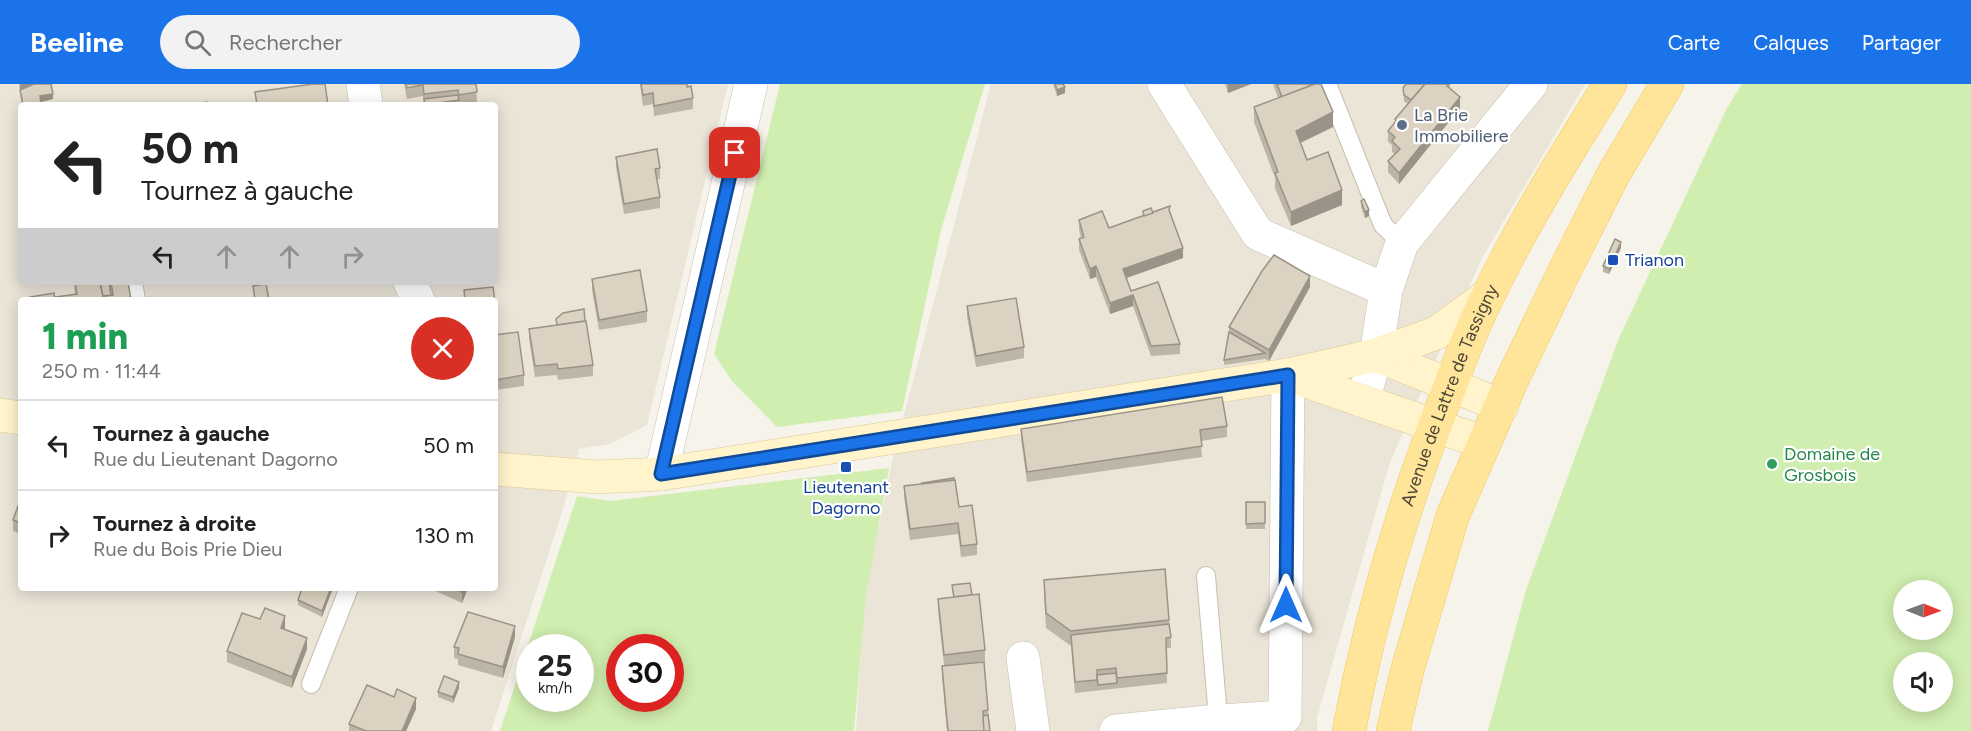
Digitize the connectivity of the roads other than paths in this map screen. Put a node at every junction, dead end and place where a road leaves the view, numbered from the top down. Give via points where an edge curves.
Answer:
1 (363, 84) edge
2 (751, 84) edge
3 (1164, 84) edge
4 (1327, 84) edge
5 (1531, 84) edge
6 (1610, 84) edge
7 (1667, 84) edge
8 (366, 102) edge
9 (1401, 243) junction
10 (1386, 290) junction
11 (1487, 296) junction
12 (1376, 356) junction
13 (1288, 375) junction
14 (1450, 385) junction
15 (1363, 401) junction
16 (1502, 406) junction
17 (0, 415) edge
18 (18, 418) edge
19 (1434, 425) junction
20 (1485, 443) junction
21 (498, 469) edge
22 (661, 474) junction
23 (1206, 576) dead end
24 (348, 591) edge
25 (1023, 658) dead end
26 (311, 684) dead end
27 (1285, 724) edge
28 (1218, 726) edge
29 (1033, 731) edge
30 (1116, 731) edge
31 (1349, 731) edge
32 (1393, 731) edge

1 - 8 street
2 - 22 street
3 - 10 street via 1258,234
4 - 9 lane via 1383,225
5 - 9 street
6 - 11 main road, Avenue de Lattre de Tassigny
7 - 16 main road via 1613,175
9 - 10 street
10 - 12 street
11 - 12 street via 1436,333
11 - 14 main road, Avenue de Lattre de Tassigny
12 - 13 street
12 - 14 street
12 - 15 street
13 - 15 street
13 - 22 street
13 - 27 street
14 - 16 street
14 - 19 main road, Avenue de Lattre de Tassigny
15 - 19 street
16 - 20 main road
17 - 18 street
19 - 20 street
19 - 31 main road, Avenue de Lattre de Tassigny via 1387,565
20 - 32 main road via 1439,557
21 - 22 street via 597,477
23 - 28 lane
24 - 26 lane
25 - 29 street
27 - 28 street
28 - 30 street

